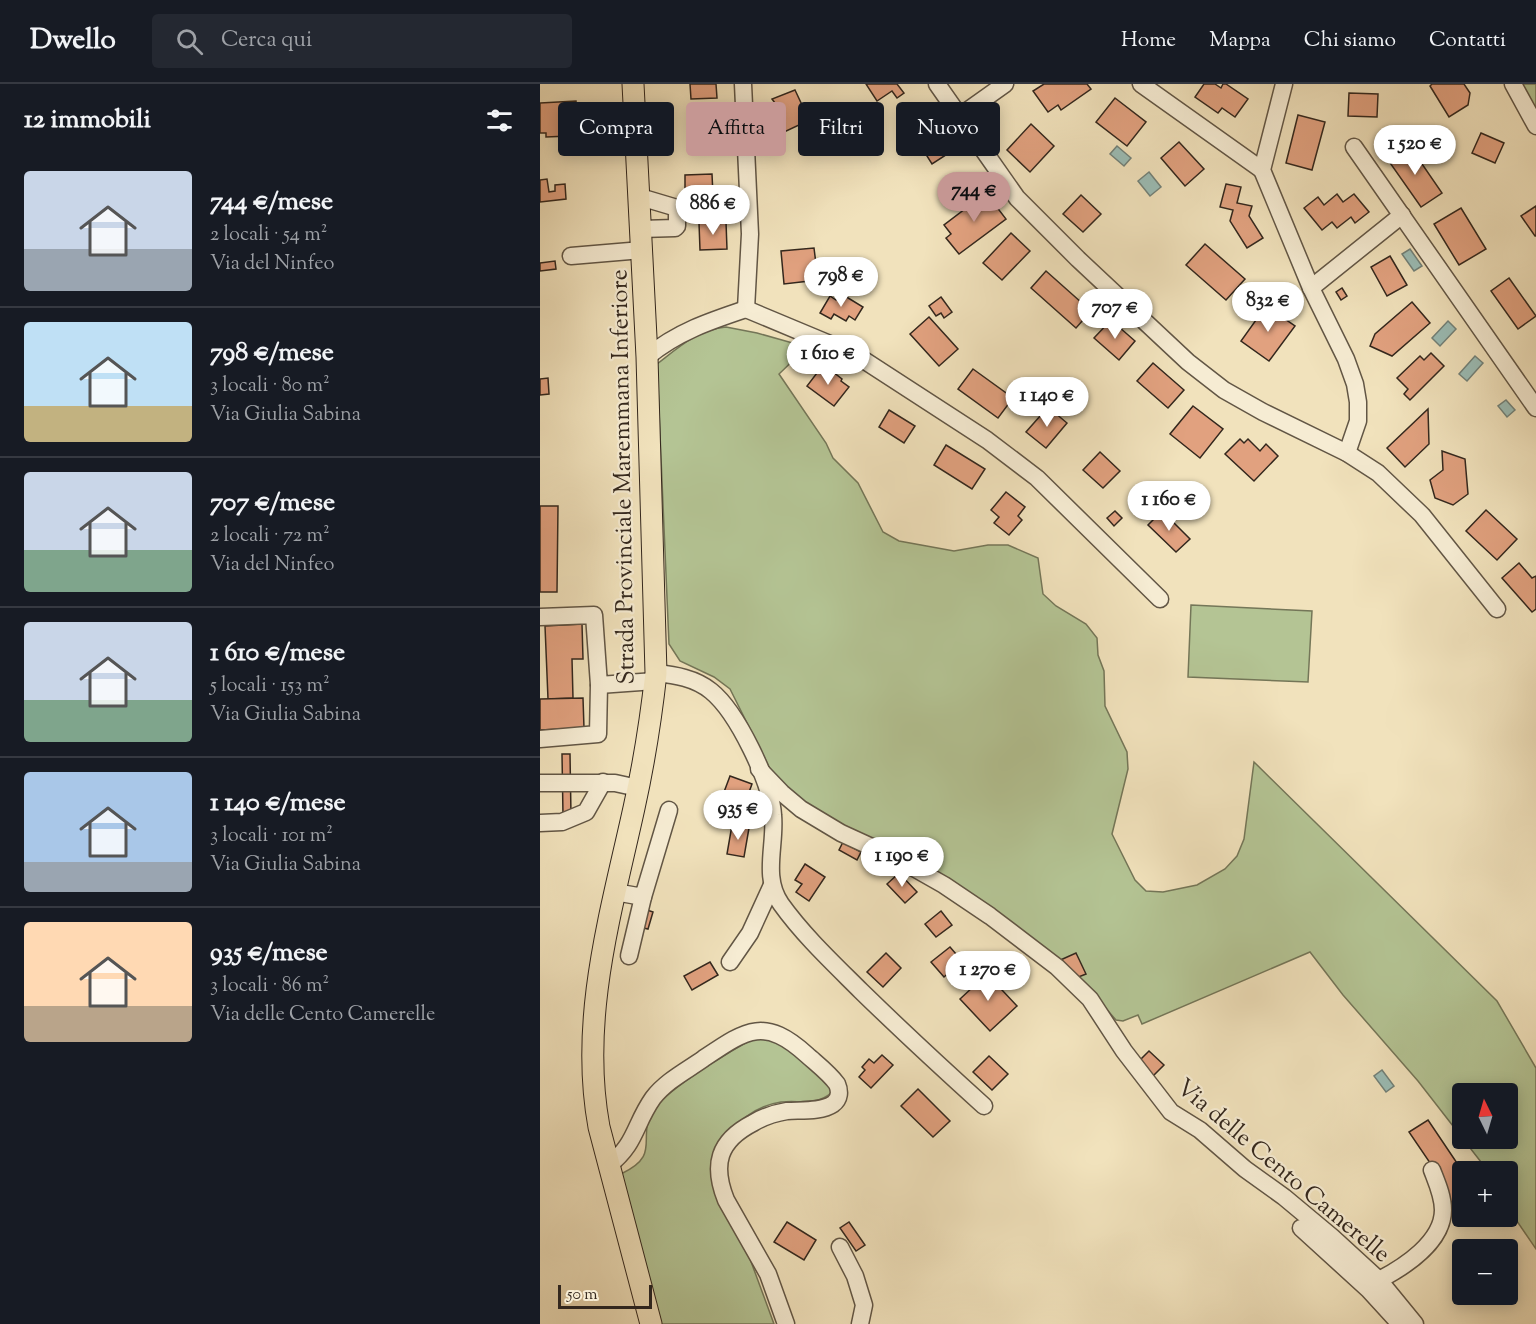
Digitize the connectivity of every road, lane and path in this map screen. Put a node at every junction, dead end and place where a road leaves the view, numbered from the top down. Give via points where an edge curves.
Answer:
1 (633, 84) edge
2 (743, 84) edge
3 (937, 84) edge
4 (1005, 84) edge
5 (1141, 84) edge
6 (1284, 84) edge
7 (1513, 84) edge
8 (950, 102) edge
9 (980, 102) edge
10 (1536, 126) edge
11 (1354, 147) dead end
12 (987, 156) edge
13 (1262, 170) junction
14 (639, 197) junction
15 (1402, 215) junction
16 (641, 229) junction
17 (642, 250) junction
18 (571, 256) dead end
19 (1311, 288) junction
20 (747, 309) junction
21 (647, 357) junction
22 (1536, 408) edge
23 (1347, 453) junction
24 (1160, 599) dead end
25 (1497, 609) dead end
26 (540, 617) edge
27 (655, 677) junction
28 (599, 685) junction
29 (540, 740) edge
30 (759, 769) junction
31 (603, 782) junction
32 (540, 783) edge
33 (638, 788) junction
34 (669, 810) dead end
35 (540, 823) edge
36 (772, 885) junction
37 (615, 892) junction
38 (643, 897) junction
39 (629, 956) dead end
40 (730, 962) dead end
41 (984, 1106) dead end
42 (608, 1166) junction
43 (1432, 1170) dead end
44 (1301, 1228) dead end
45 (840, 1247) dead end
46 (1379, 1280) junction
47 (651, 1324) edge
48 (786, 1324) edge
49 (860, 1324) edge
50 (1400, 1324) edge
51 (1415, 1324) edge

1 - 14 main road, Strada Provinciale Maremmana Inferiore
2 - 20 street via 750,234
3 - 8 street
4 - 9 street
5 - 13 street
6 - 13 street
7 - 10 street
11 - 15 street
12 - 23 street via 1030,213 1194,368 1242,401
13 - 19 street
14 - 16 main road, Strada Provinciale Maremmana Inferiore
14 - 16 street via 676,208 675,228
15 - 19 street
15 - 22 street
16 - 17 main road, Strada Provinciale Maremmana Inferiore
17 - 18 street
17 - 21 main road, Strada Provinciale Maremmana Inferiore
19 - 23 street via 1346,359 1356,390 1358,421
20 - 21 street via 687,330
20 - 24 street via 856,356 981,436 1037,478
21 - 27 main road, Strada Provinciale Maremmana Inferiore
23 - 25 street via 1378,473 1418,510
26 - 28 street via 594,615
27 - 28 street, Via delle Cento Camerelle
27 - 30 street, Via delle Cento Camerelle via 683,677 711,691 727,707
27 - 33 main road, Strada Provinciale Maremmana Inferiore
28 - 29 street via 598,734
30 - 36 street, Via delle Cento Camerelle via 773,814
30 - 46 street, Via delle Cento Camerelle via 801,809 944,885 1058,967 1090,999 1171,1112 1200,1130 1297,1207
31 - 32 street
31 - 33 street
31 - 35 street via 586,812 562,822
33 - 37 main road, Strada Provinciale Maremmana Inferiore
34 - 38 street
36 - 40 street, Via delle Cento Camerelle via 750,933
36 - 41 street, Via delle Cento Camerelle via 782,905 816,947
37 - 38 street
37 - 42 main road, Strada Provinciale Maremmana Inferiore via 592,1040 593,1094
38 - 39 street
42 - 47 main road, Strada Provinciale Maremmana Inferiore
42 - 48 street via 628,1148 653,1098 673,1079 745,1034 767,1032 793,1043 837,1084 837,1100 829,1106 785,1112 748,1125 725,1146 718,1170 726,1200 768,1274
43 - 46 street via 1443,1205 1440,1226 1417,1256
44 - 50 street, Via delle Cento Camerelle
45 - 49 street via 864,1305
46 - 51 street, Via delle Cento Camerelle

